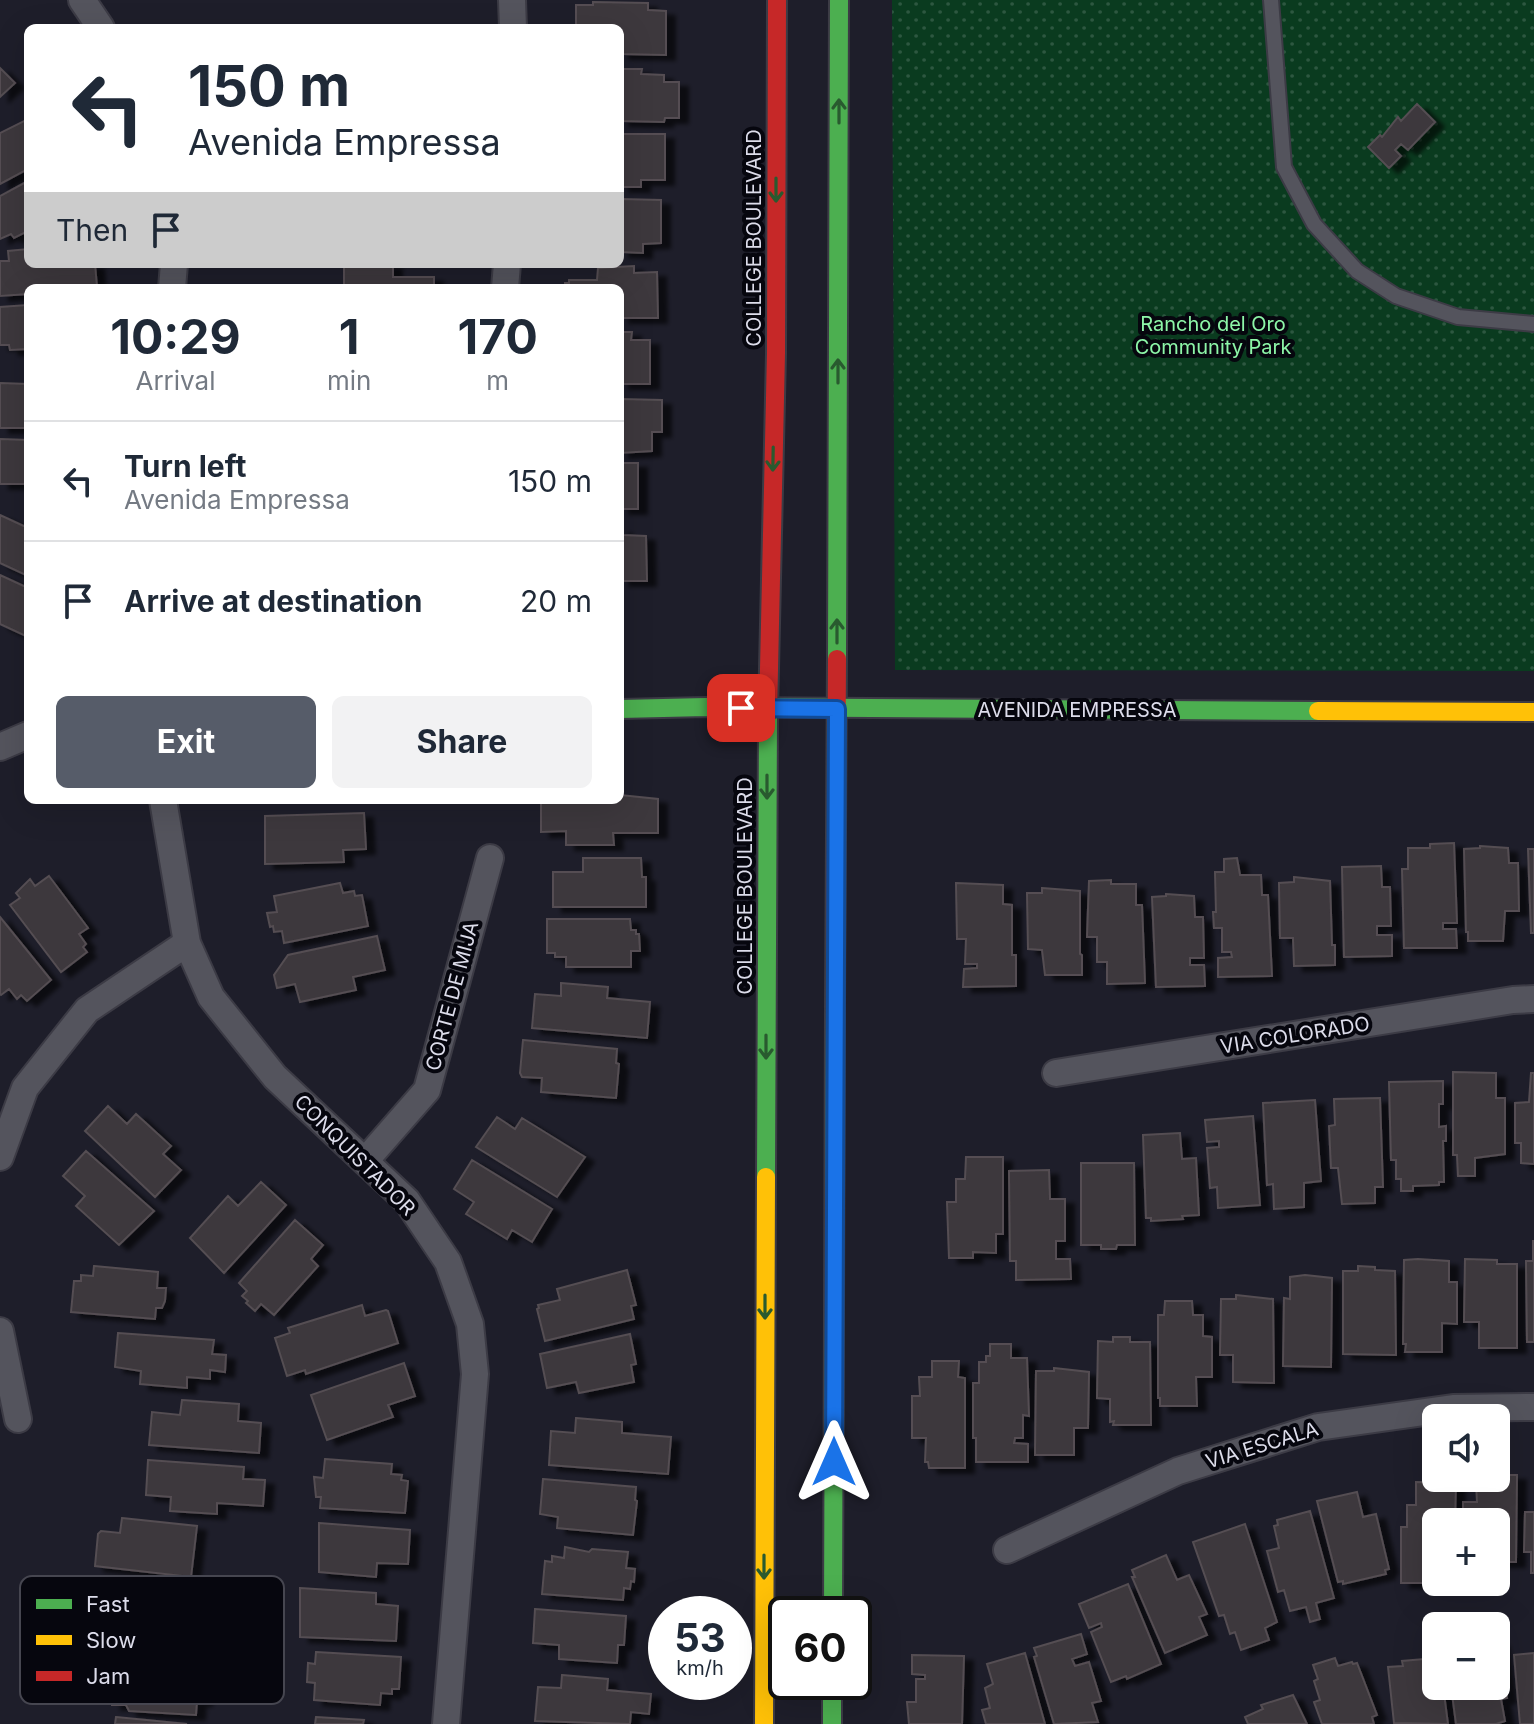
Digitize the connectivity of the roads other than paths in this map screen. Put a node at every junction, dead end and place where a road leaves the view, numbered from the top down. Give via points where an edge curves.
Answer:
1 (82, 0) edge
2 (512, 0) edge
3 (777, 0) edge
4 (839, 0) edge
5 (1271, 0) edge
6 (98, 24) edge
7 (513, 24) edge
8 (1534, 324) edge
9 (624, 709) edge
10 (768, 709) junction
11 (837, 709) junction
12 (1534, 712) edge
13 (24, 737) edge
14 (0, 747) edge
15 (164, 804) edge
16 (490, 858) dead end
17 (187, 943) junction
18 (1534, 999) edge
19 (1056, 1073) dead end
20 (0, 1157) edge
21 (365, 1161) junction
22 (0, 1331) edge
23 (1534, 1407) edge
24 (18, 1419) dead end
25 (1007, 1550) dead end
26 (833, 1596) edge
27 (832, 1700) edge
28 (446, 1724) edge
29 (764, 1724) edge
30 (832, 1724) edge

1 - 6 street
2 - 7 street
3 -> 10 main road, COLLEGE BOULEVARD
11 -> 4 main road
5 - 8 lane via 1284,167 1314,224 1357,271 1396,296 1458,317
9 - 10 main road, AVENIDA EMPRESSA
10 - 11 main road, AVENIDA EMPRESSA
10 -> 29 main road, COLLEGE BOULEVARD
11 - 12 main road, AVENIDA EMPRESSA
11 - 26 main road
13 - 14 street
15 - 17 street, CONQUISTADOR
16 - 21 street, CORTE DE MIJA via 427,1090
17 - 20 street via 87,1010 25,1088
17 - 21 street, CONQUISTADOR via 211,997 232,1026 275,1077
18 - 19 street, VIA COLORADO
21 - 28 street, CONQUISTADOR via 407,1201 448,1262 470,1324 475,1374
22 - 24 street
23 - 25 street, VIA ESCALA via 1453,1408 1318,1427 1178,1471
27 - 30 main road

